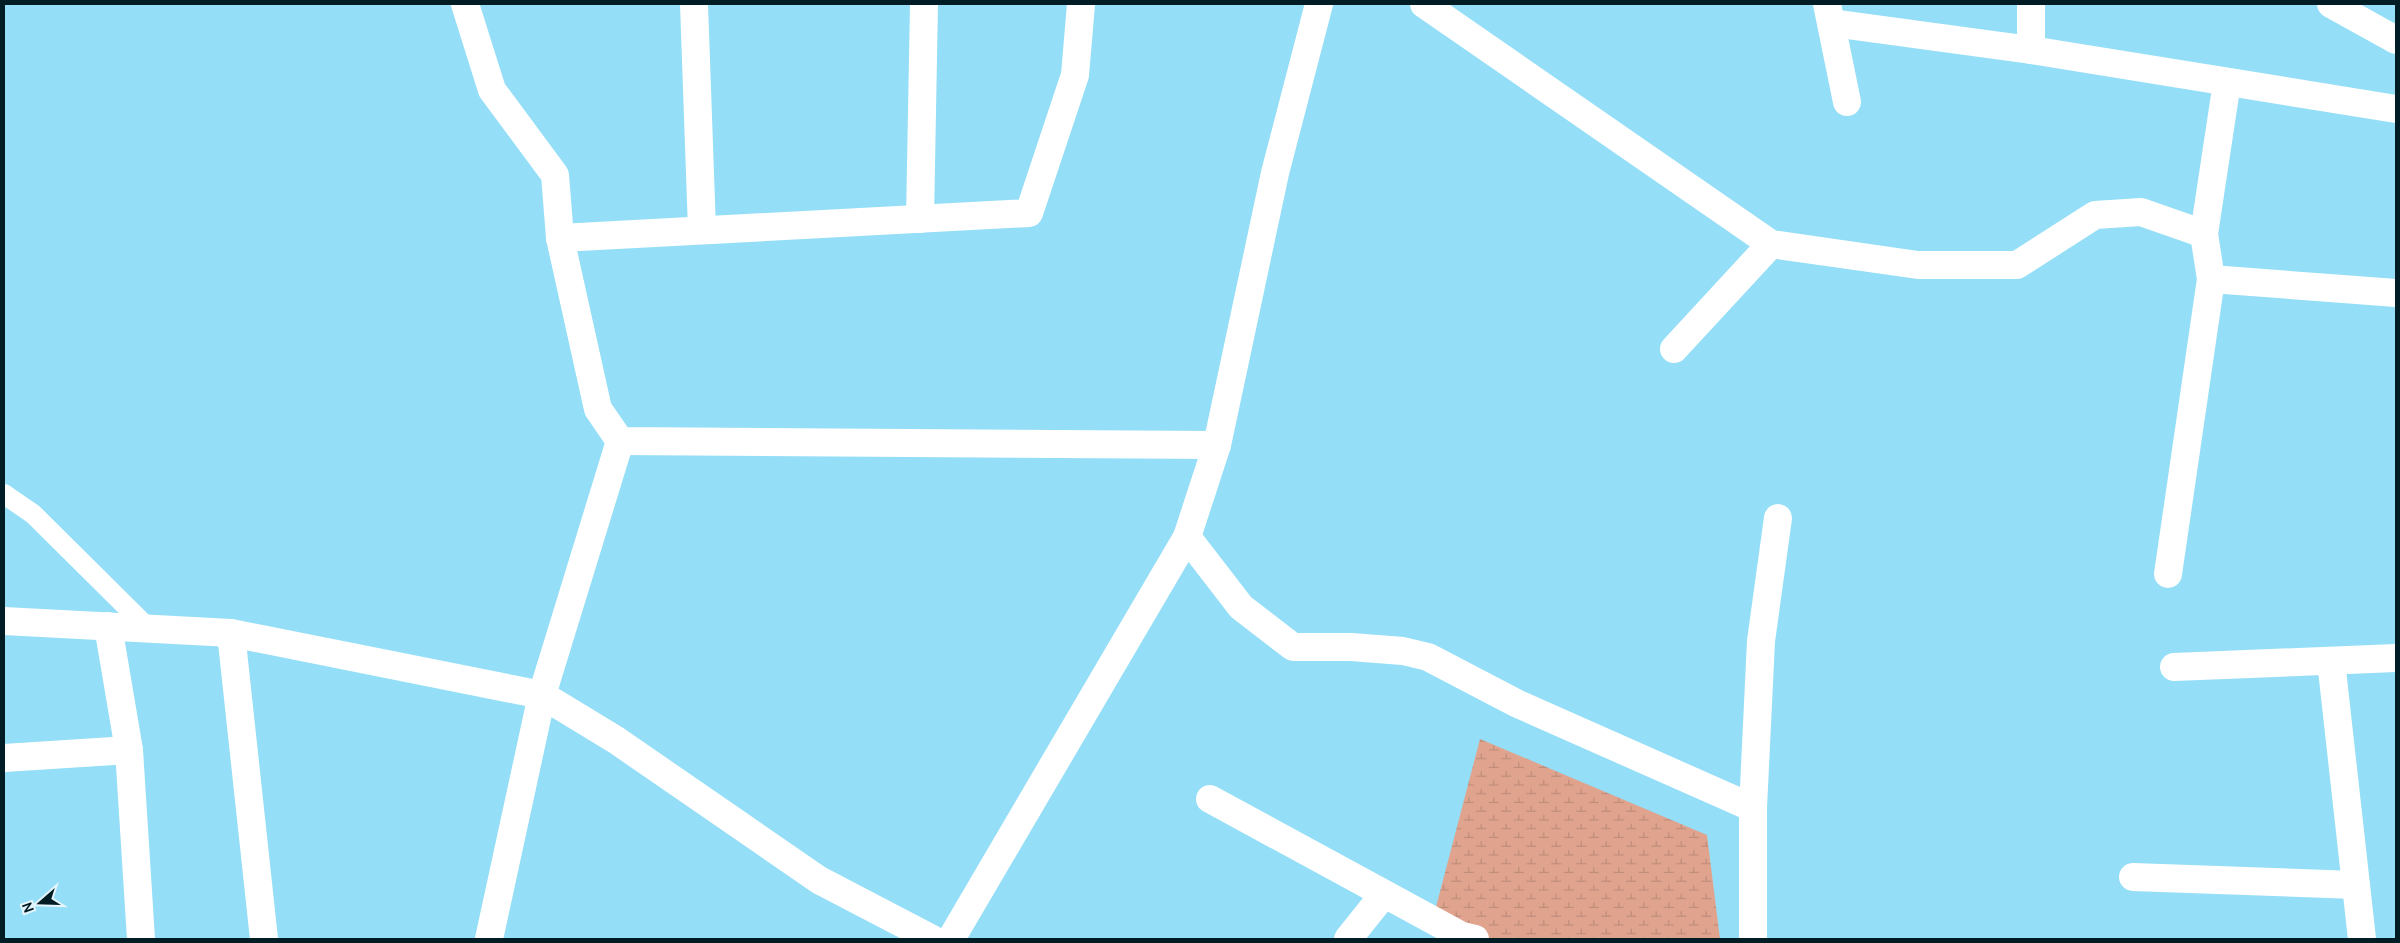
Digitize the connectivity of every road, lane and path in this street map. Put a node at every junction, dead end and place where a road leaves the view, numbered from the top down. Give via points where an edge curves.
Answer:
1 (465, 4) edge
2 (694, 4) edge
3 (924, 4) edge
4 (1081, 4) edge
5 (1319, 4) edge
6 (1424, 4) edge
7 (2031, 4) edge
8 (2331, 4) edge
9 (1830, 14) edge
10 (2396, 40) edge
11 (2031, 50) junction
12 (2227, 82) junction
13 (1847, 102) dead end
14 (2396, 109) edge
15 (920, 219) junction
16 (702, 230) junction
17 (2204, 234) junction
18 (560, 238) junction
19 (1771, 244) junction
20 (2212, 278) junction
21 (2396, 293) edge
22 (1674, 349) dead end
23 (620, 441) junction
24 (1217, 445) junction
25 (4, 494) edge
26 (1778, 518) dead end
27 (1187, 537) junction
28 (2168, 574) dead end
29 (4, 621) edge
30 (108, 626) junction
31 (148, 628) junction
32 (231, 633) junction
33 (2396, 658) edge
34 (2331, 661) junction
35 (2174, 667) dead end
36 (542, 695) junction
37 (129, 750) junction
38 (4, 758) edge
39 (1210, 799) dead end
40 (1753, 808) junction
41 (2133, 877) dead end
42 (2356, 885) junction
43 (1384, 894) junction
44 (141, 939) edge
45 (264, 939) edge
46 (489, 939) edge
47 (932, 939) edge
48 (951, 939) edge
49 (1348, 939) edge
50 (1474, 939) edge
51 (1753, 939) edge
52 (2362, 939) edge

1 - 18 street via 492,90 555,175
2 - 16 street
3 - 15 street
4 - 15 street via 1075,75 1030,213
5 - 24 street via 1275,173
6 - 19 street
7 - 11 street
8 - 10 street
9 - 11 street
9 - 13 street
11 - 12 street
12 - 14 street
12 - 17 street
15 - 16 street
16 - 18 street
17 - 19 street via 2141,212 2095,215 2017,265 1918,265
17 - 20 street
18 - 23 street via 598,409
19 - 22 street
20 - 21 street
20 - 28 street
23 - 24 street
23 - 36 street
24 - 27 street
25 - 31 lane via 33,514
26 - 40 street via 1761,641
27 - 40 street via 1241,607 1293,647 1351,647 1403,651 1428,657 1518,704
27 - 48 street
29 - 30 street
30 - 31 street
30 - 37 street
31 - 32 street
32 - 36 street
32 - 45 street
33 - 34 street
34 - 35 street
34 - 42 street
36 - 46 street
36 - 47 street via 616,740 819,880
37 - 38 street
37 - 44 street
39 - 43 street
40 - 51 street
41 - 42 street
42 - 52 street
43 - 49 street
43 - 50 street via 1462,936

